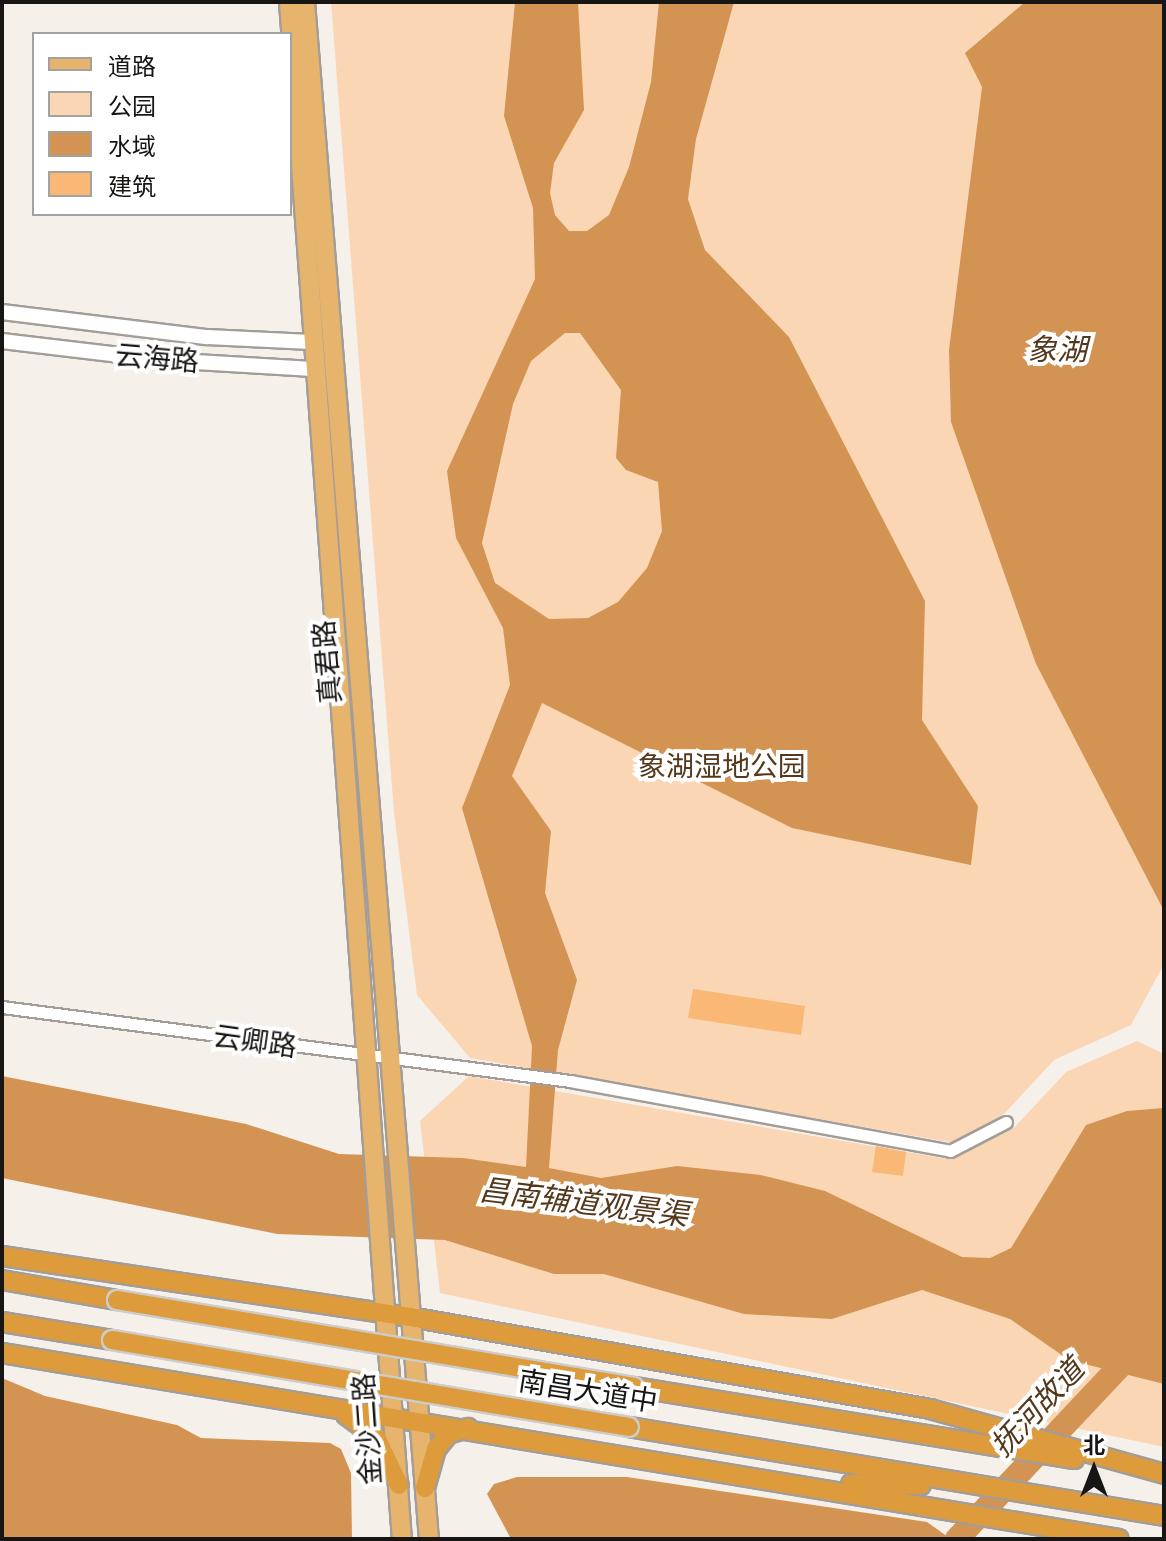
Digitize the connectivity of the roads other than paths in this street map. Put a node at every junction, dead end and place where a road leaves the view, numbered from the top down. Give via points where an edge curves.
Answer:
1 (289, 2) edge
2 (305, 2) edge
3 (291, 32) edge
4 (292, 48) edge
5 (2, 312) edge
6 (2, 341) edge
7 (311, 342) junction
8 (313, 369) junction
9 (2, 1007) edge
10 (366, 1057) junction
11 (388, 1060) junction
12 (1006, 1122) dead end
13 (2, 1256) edge
14 (2, 1280) edge
15 (388, 1315) junction
16 (410, 1317) junction
17 (2, 1322) edge
18 (2, 1353) edge
19 (321, 1405) junction
20 (395, 1416) junction
21 (419, 1420) junction
22 (469, 1428) junction
23 (1093, 1458) junction
24 (1164, 1474) edge
25 (788, 1483) junction
26 (399, 1485) junction
27 (989, 1487) junction
28 (425, 1488) junction
29 (1164, 1516) edge
30 (402, 1539) edge
31 (429, 1539) edge
32 (1119, 1539) edge

1 - 3 main road, 真君路
2 - 11 main road, 真君路
4 - 7 main road, 真君路
5 - 7 street, 云海路 via 207,337
6 - 8 street, 云海路 via 162,360
7 - 8 main road, 真君路
8 - 10 main road, 真君路
9 - 10 street, 云卿路
10 - 11 street, 云卿路
10 - 15 main road, 真君路
11 - 12 street, 云卿路 via 570,1081 950,1151
11 - 16 main road, 真君路
13 - 15 highway
14 - 23 highway, 南昌大道中, bridge via 987,1445
15 - 16 highway
15 - 20 main road, 金沙二路
16 - 21 main road, 金沙二路
16 - 23 highway via 930,1409
17 - 27 highway, 南昌大道中, bridge
18 - 19 highway
19 - 20 highway
19 - 26 highway via 362,1421
20 - 21 highway
20 - 26 main road, 金沙二路
21 - 22 highway
21 - 28 main road, 金沙二路
22 - 25 highway
22 - 28 highway via 448,1434 436,1449
23 - 24 highway, 南昌大道中
25 - 27 highway
25 - 32 highway
26 - 30 main road, 金沙二路
27 - 29 highway, 南昌大道中
28 - 31 main road, 金沙二路

